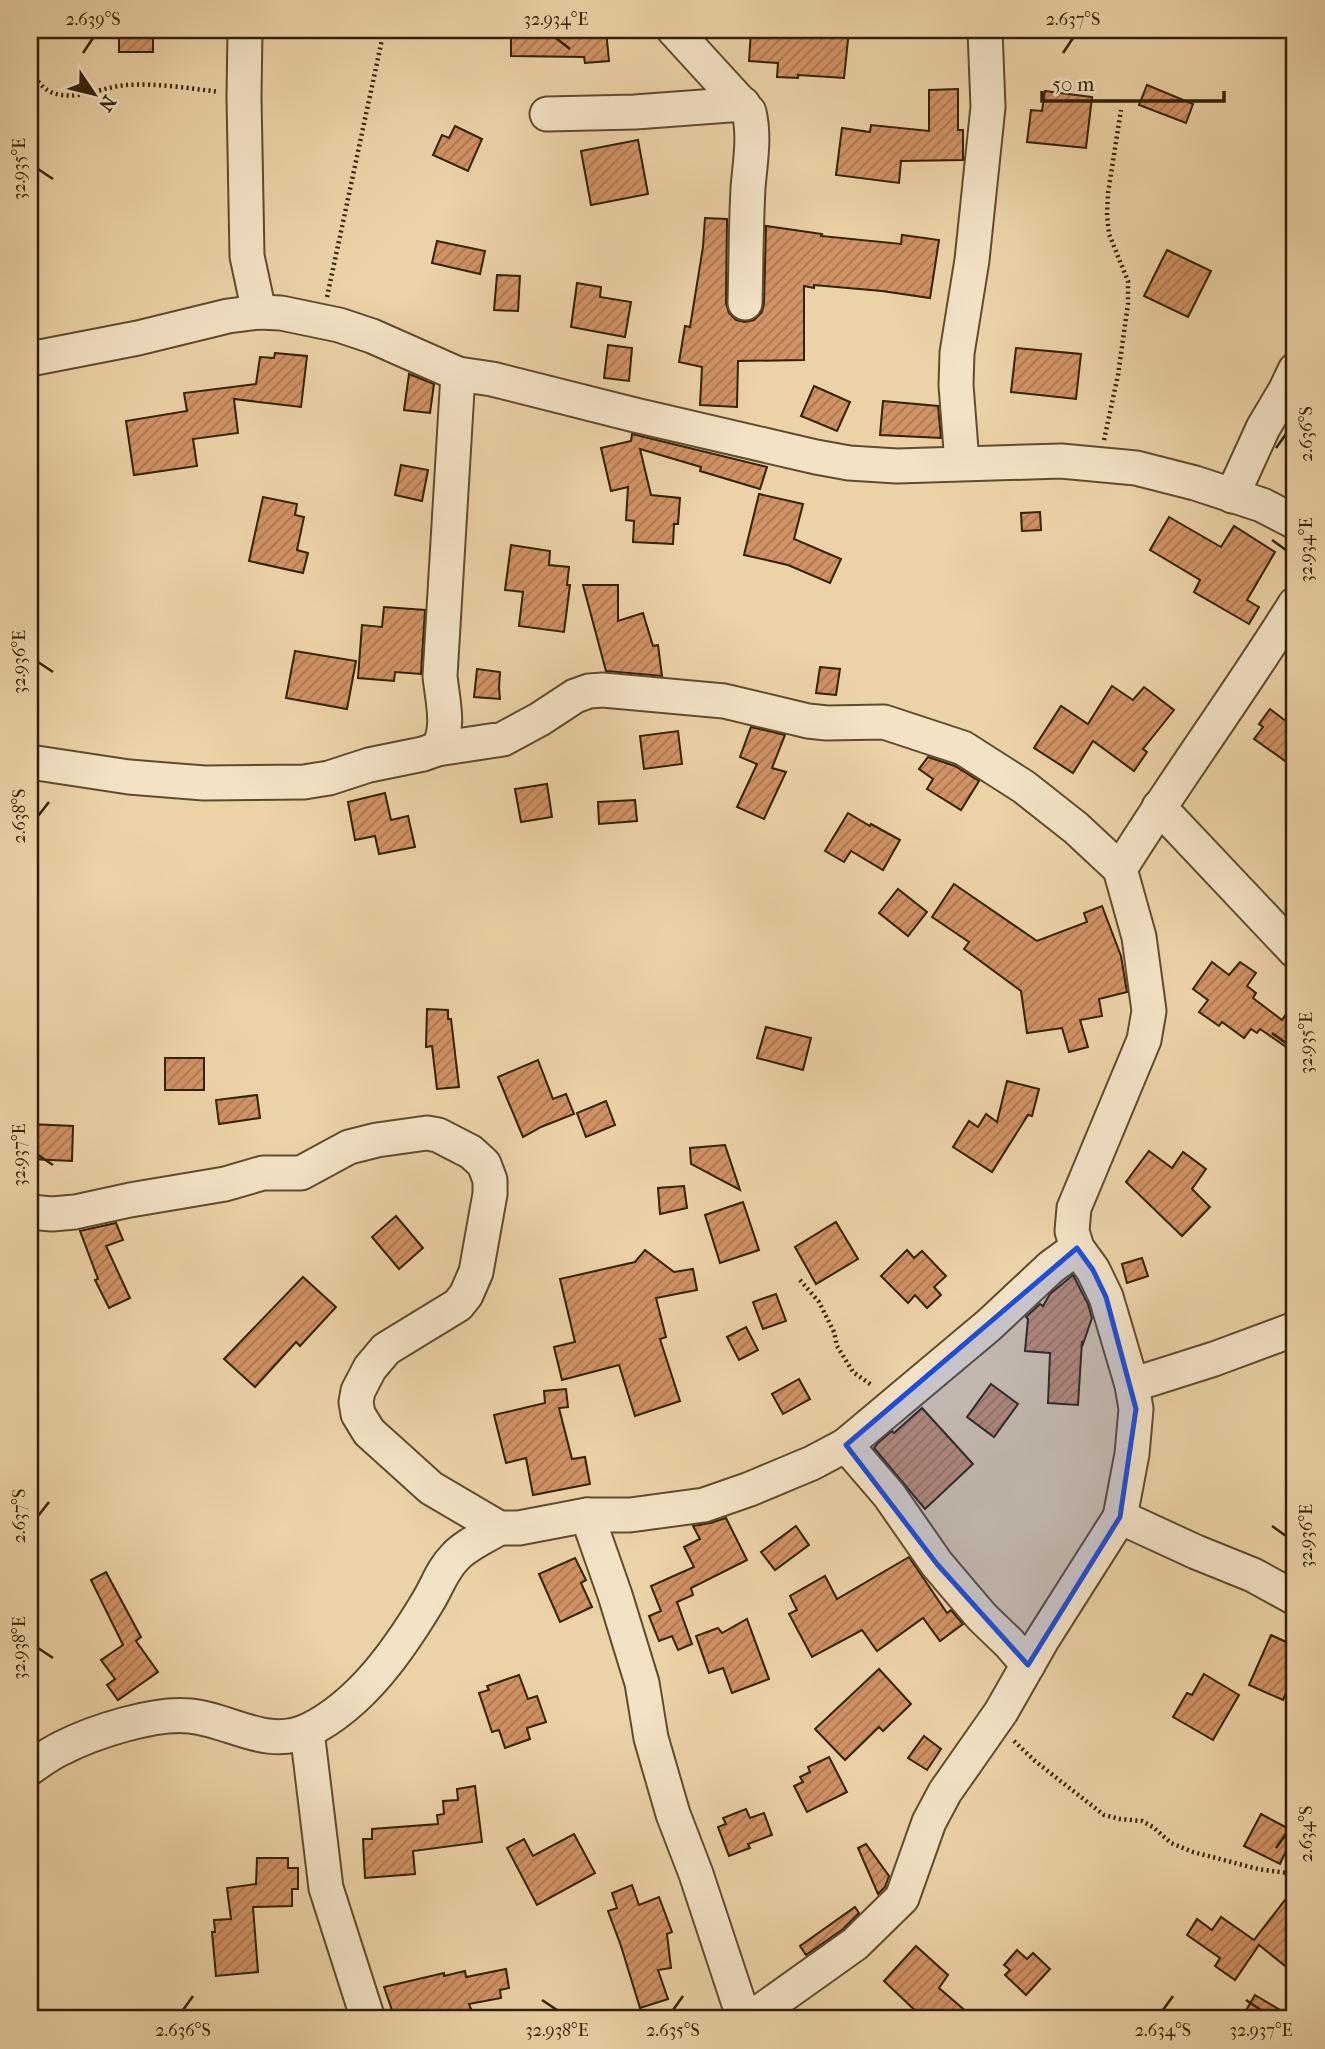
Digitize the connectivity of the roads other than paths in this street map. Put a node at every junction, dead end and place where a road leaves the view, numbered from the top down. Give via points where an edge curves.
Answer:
1 (245, 30) edge
2 (674, 30) edge
3 (985, 30) edge
4 (743, 104) junction
5 (547, 114) dead end
6 (745, 303) dead end
7 (259, 312) junction
8 (30, 359) edge
9 (1295, 370) edge
10 (458, 374) junction
11 (962, 463) junction
12 (1233, 496) junction
13 (1295, 522) edge
14 (1295, 604) edge
15 (437, 749) junction
16 (30, 762) edge
17 (1159, 807) junction
18 (1120, 869) junction
19 (1295, 951) edge
20 (30, 1212) edge
21 (1077, 1248) junction
22 (1295, 1329) edge
23 (1132, 1385) junction
24 (846, 1445) junction
25 (587, 1515) junction
26 (1120, 1517) junction
27 (499, 1528) junction
28 (1295, 1598) edge
29 (1028, 1665) junction
30 (307, 1731) junction
31 (30, 1768) edge
32 (368, 2019) edge
33 (744, 2019) edge
34 (755, 2019) edge

1 - 7 street via 247,256
2 - 4 street
3 - 11 street via 987,120 957,353
4 - 5 street
4 - 6 street via 751,122
7 - 8 street
7 - 10 street via 320,321 372,336
9 - 12 street
10 - 11 street via 849,463
10 - 15 street via 440,676 443,737
11 - 12 street via 1061,461 1136,468
12 - 13 street
14 - 17 street
15 - 16 street via 304,782 204,783
15 - 18 street via 503,739 575,696 596,690 724,701 818,722 884,722 963,748 1024,787
17 - 18 street
17 - 19 street
18 - 21 street via 1139,937 1149,1010 1144,1040 1073,1208
20 - 27 street via 75,1212 263,1173 301,1173 349,1147 427,1133 471,1152 488,1171 490,1194 476,1272 466,1295 458,1305 386,1349 370,1368 356,1402 369,1432 431,1488
21 - 23 street via 1106,1297
21 - 24 street
22 - 23 street
23 - 26 street via 1136,1409 1132,1454
24 - 25 street via 704,1505 630,1515
24 - 29 street via 889,1495 937,1564
25 - 27 street
25 - 33 street via 642,1683 651,1738 673,1814
26 - 28 street
26 - 29 street
27 - 30 street via 456,1555 376,1677 342,1710
29 - 34 street via 945,1792 929,1822 902,1898 855,1944
30 - 31 street via 279,1738 201,1717 147,1719 85,1738
30 - 32 street via 326,1888

